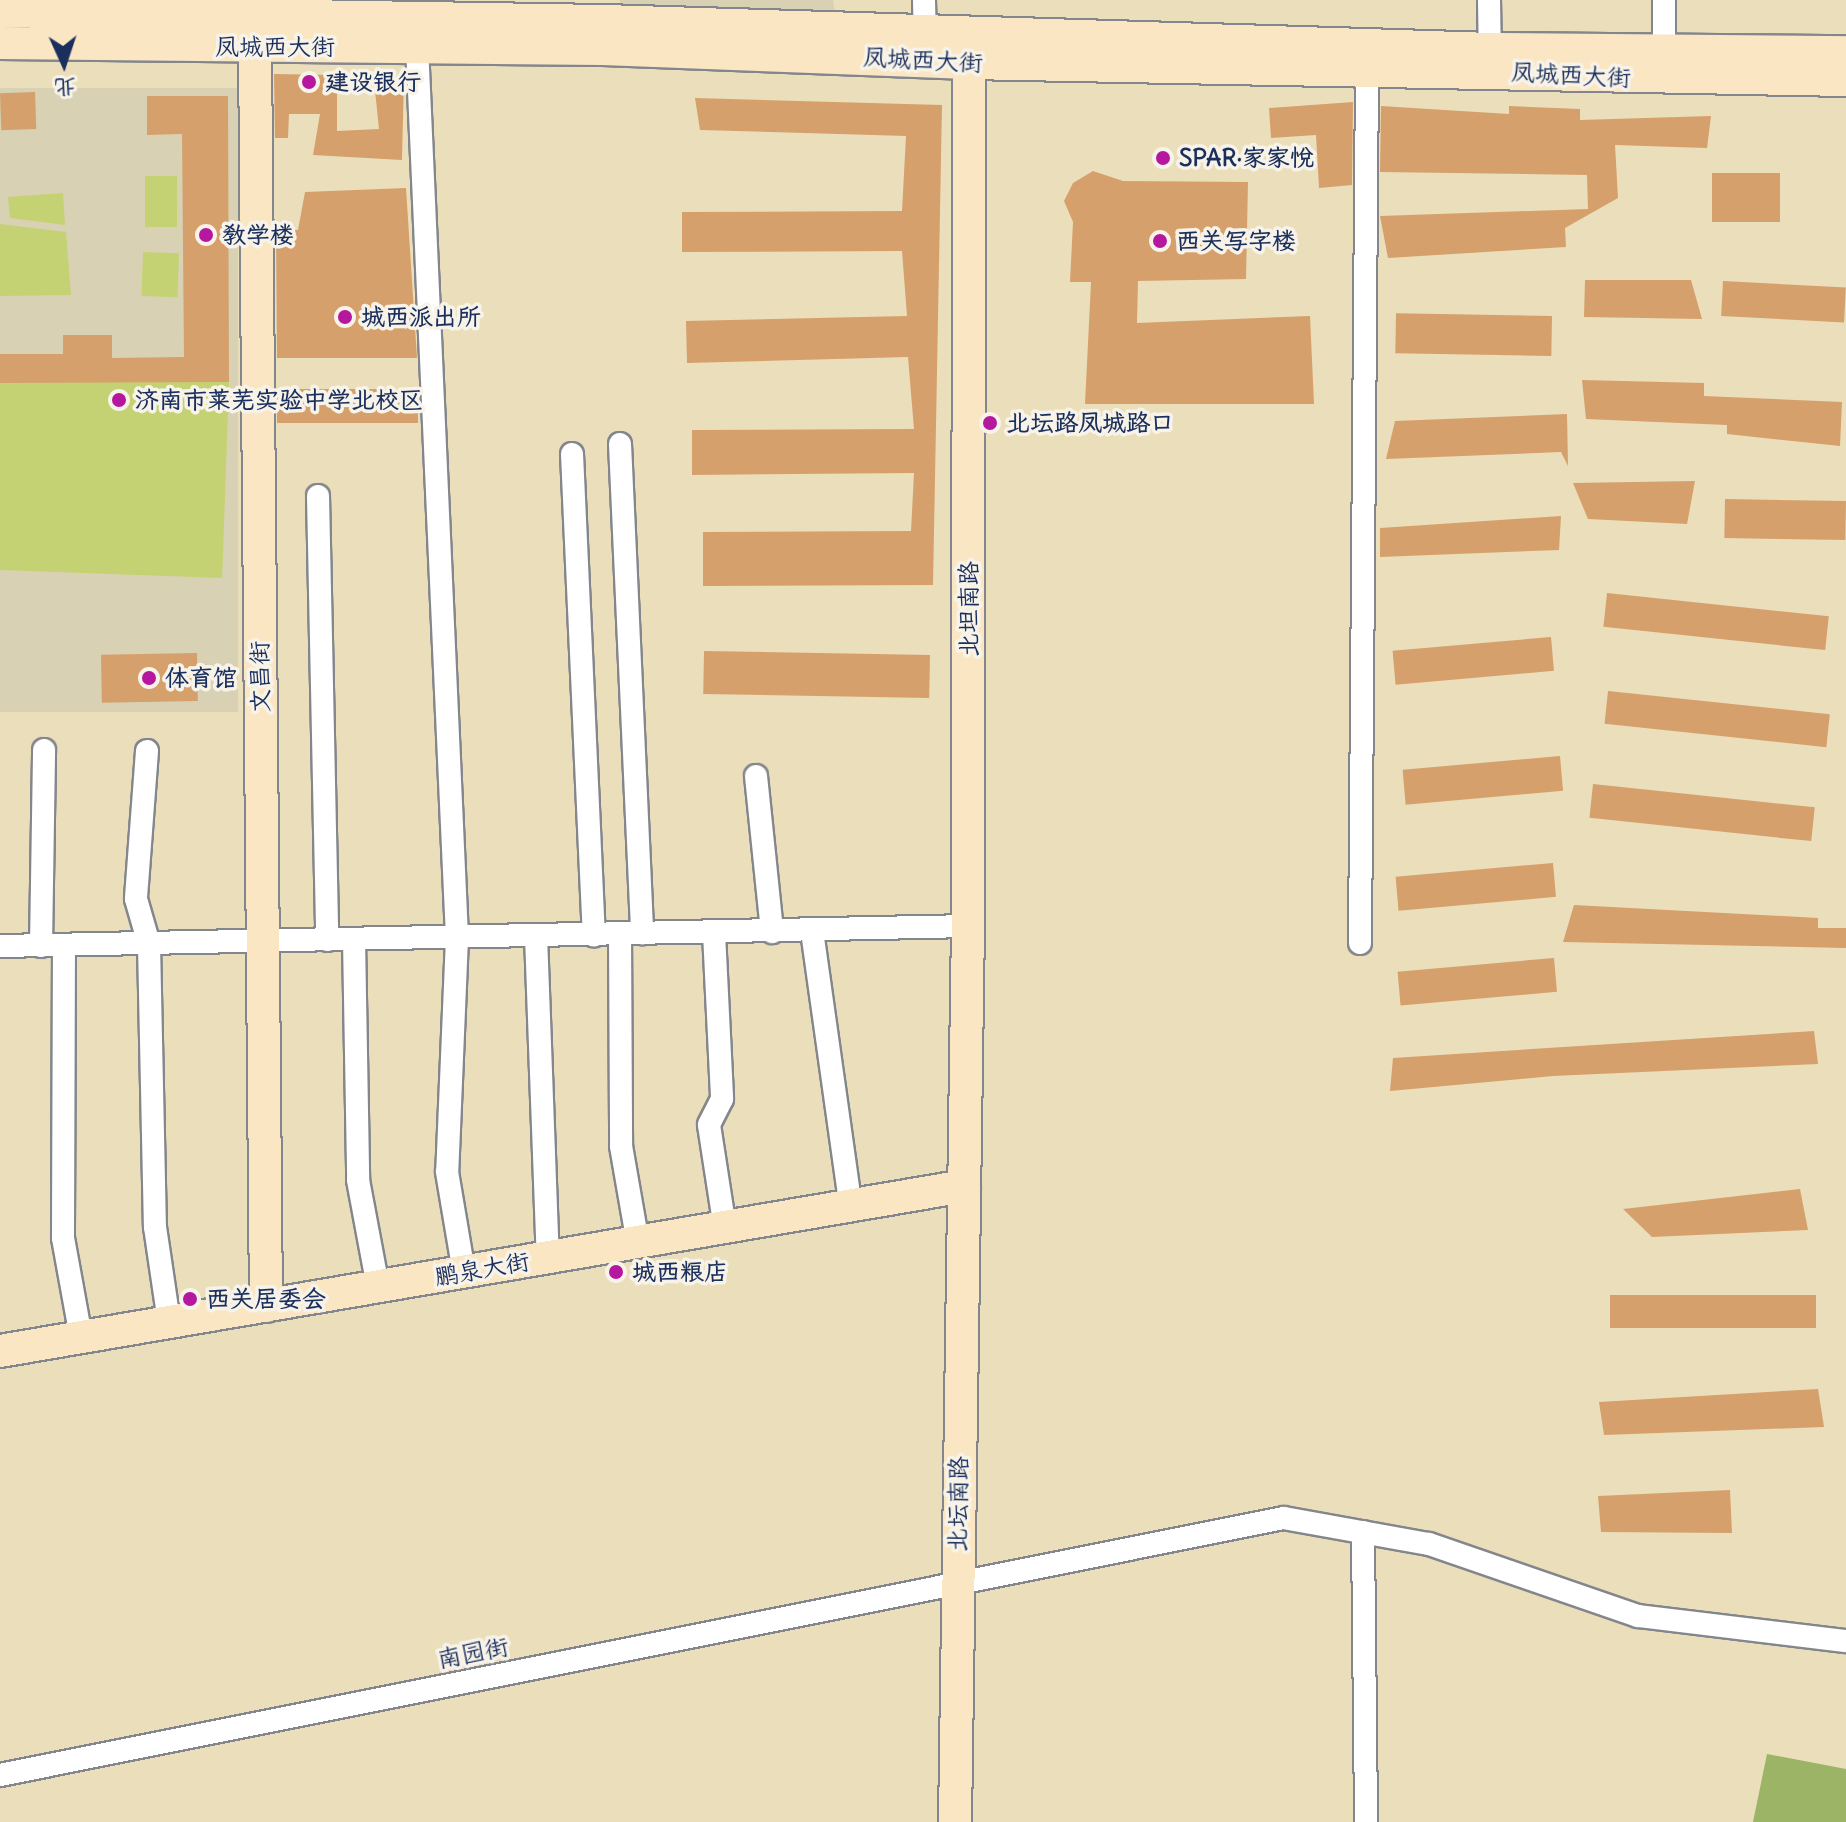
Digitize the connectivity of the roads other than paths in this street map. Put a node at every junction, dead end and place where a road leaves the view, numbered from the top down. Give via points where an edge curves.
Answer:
1 (1489, 0) edge
2 (1664, 0) edge
3 (131, 6) edge
4 (0, 11) edge
5 (605, 23) edge
6 (925, 30) edge
7 (0, 43) edge
8 (128, 45) junction
9 (417, 46) junction
10 (255, 48) junction
11 (969, 48) junction
12 (1846, 53) edge
13 (1490, 60) junction
14 (1664, 66) junction
15 (1367, 70) junction
16 (1812, 79) junction
17 (1846, 80) edge
18 (620, 444) dead end
19 (572, 454) dead end
20 (318, 496) dead end
21 (44, 750) dead end
22 (147, 751) dead end
23 (756, 776) dead end
24 (968, 926) junction
25 (812, 931) junction
26 (772, 932) junction
27 (714, 933) junction
28 (631, 934) junction
29 (594, 935) junction
30 (536, 936) junction
31 (457, 938) junction
32 (354, 939) junction
33 (327, 940) junction
34 (1360, 943) dead end
35 (149, 944) junction
36 (64, 945) junction
37 (0, 946) edge
38 (41, 946) junction
39 (964, 1186) junction
40 (851, 1207) junction
41 (725, 1228) junction
42 (638, 1243) junction
43 (548, 1258) junction
44 (464, 1272) junction
45 (378, 1287) junction
46 (266, 1306) junction
47 (169, 1322) junction
48 (81, 1337) junction
49 (0, 1351) edge
50 (1363, 1532) junction
51 (956, 1581) junction
52 (1846, 1641) edge
53 (0, 1775) edge
54 (955, 1822) edge
55 (1366, 1822) edge

1 - 13 street
2 - 14 street
3 - 4 main road, 凤城西大街
3 - 5 main road, 凤城西大街
3 - 8 main road
5 - 6 main road, 凤城西大街
5 - 9 main road, 凤城西大街
6 - 11 main road, 凤城西大街
7 - 8 main road, 凤城西大街
8 - 10 main road, 凤城西大街
9 - 10 main road, 凤城西大街
9 - 31 street
10 - 46 main road, 文昌街
11 - 13 main road, 凤城西大街
11 - 15 main road, 凤城西大街
11 - 24 main road, 北坦南路
12 - 14 main road, 凤城西大街
12 - 16 main road
13 - 14 main road, 凤城西大街
13 - 15 main road, 凤城西大街
14 - 16 main road, 凤城西大街
15 - 34 street
16 - 17 main road, 凤城西大街
18 - 28 street
19 - 29 street
20 - 33 street
21 - 38 street
22 - 35 street via 136,899
23 - 26 street
24 - 25 street
24 - 39 main road, 北坦南路
25 - 26 street
25 - 40 street
26 - 27 street
27 - 28 street
27 - 41 street via 722,1099 709,1125
28 - 29 street
28 - 42 street via 621,1146
29 - 30 street
30 - 31 street
30 - 43 street
31 - 32 street
31 - 44 street via 447,1172
32 - 33 street
32 - 45 street via 358,1180
33 - 35 street
35 - 36 street
35 - 47 street via 155,1227
36 - 38 street
36 - 48 street via 63,1238
37 - 38 street
39 - 40 main road, 鹏泉大街
39 - 51 main road, 北坛南路
40 - 41 main road, 鹏泉大街
41 - 42 main road, 鹏泉大街
42 - 43 main road, 鹏泉大街
43 - 44 main road, 鹏泉大街
44 - 45 main road, 鹏泉大街
45 - 46 main road, 鹏泉大街
46 - 47 main road, 鹏泉大街
47 - 48 main road, 鹏泉大街
48 - 49 main road, 鹏泉大街
50 - 51 street, 南园街 via 1284,1518
50 - 52 street, 南园街 via 1429,1544 1638,1616
50 - 55 street
51 - 53 street, 南园街
51 - 54 main road, 北坛南路

